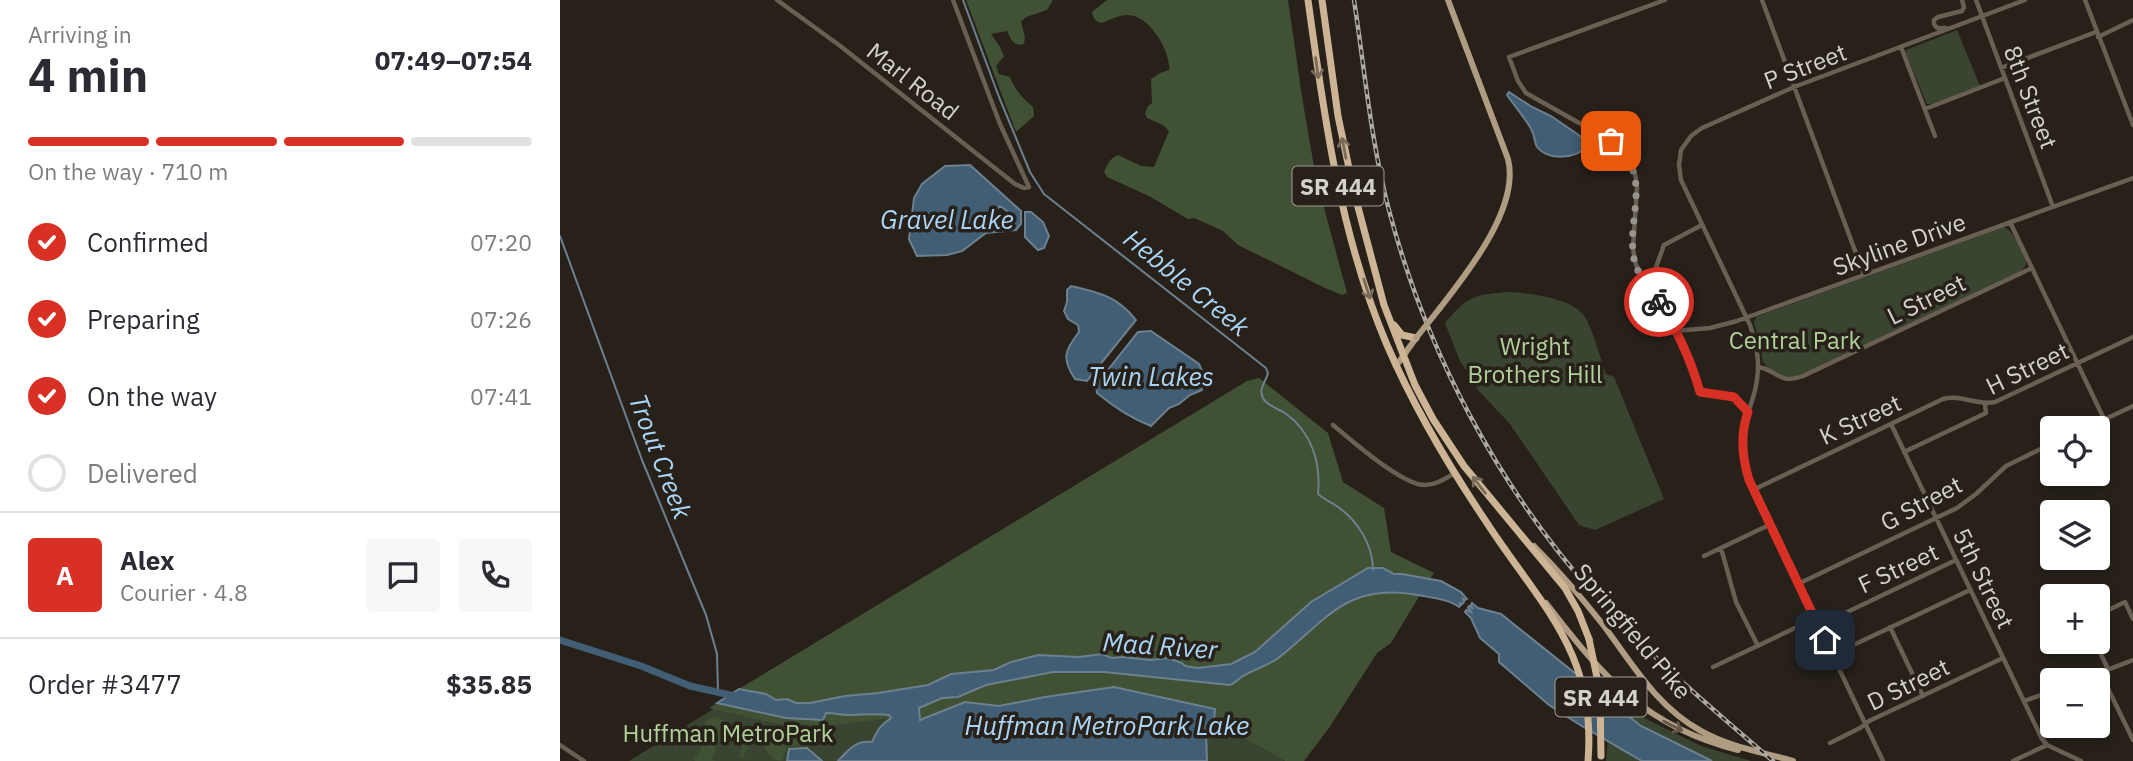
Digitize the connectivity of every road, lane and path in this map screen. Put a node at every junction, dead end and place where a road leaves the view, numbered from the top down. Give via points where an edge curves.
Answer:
1 (777, 0) edge
2 (953, 0) edge
3 (1308, 0) edge
4 (1322, 0) edge
5 (1448, 0) edge
6 (1665, 0) edge
7 (1762, 0) edge
8 (1976, 0) edge
9 (2025, 0) edge
10 (2085, 0) edge
11 (1963, 2) edge
12 (1982, 16) junction
13 (2133, 20) edge
14 (1951, 27) junction
15 (2097, 34) junction
16 (1901, 47) junction
17 (2001, 68) junction
18 (2005, 78) junction
19 (1794, 88) junction
20 (1925, 109) junction
21 (2133, 125) edge
22 (1935, 136) dead end
23 (2133, 178) edge
24 (2053, 207) junction
25 (2010, 222) junction
26 (1702, 225) junction
27 (1372, 261) junction
28 (2032, 268) junction
29 (1864, 275) junction
30 (1649, 287) junction
31 (1746, 317) junction
32 (1675, 331) junction
33 (2133, 337) edge
34 (1416, 338) junction
35 (1403, 355) junction
36 (2078, 363) junction
37 (1396, 366) junction
38 (1758, 367) junction
39 (1985, 404) junction
40 (2133, 406) edge
41 (1748, 412) junction
42 (2103, 416) edge
43 (2110, 416) edge
44 (1891, 424) junction
45 (1333, 425) dead end
46 (2040, 449) edge
47 (1905, 452) junction
48 (1456, 472) junction
49 (1753, 489) junction
50 (1501, 512) junction
51 (1936, 518) junction
52 (1769, 525) junction
53 (1494, 534) junction
54 (1721, 548) junction
55 (1704, 556) dead end
56 (1956, 560) junction
57 (1798, 584) junction
58 (1970, 590) junction
59 (2110, 609) edge
60 (1814, 619) junction
61 (2133, 619) edge
62 (1818, 626) junction
63 (1890, 627) junction
64 (1758, 646) junction
65 (1832, 655) junction
66 (2003, 658) junction
67 (2133, 660) edge
68 (1713, 667) dead end
69 (2110, 668) edge
70 (2110, 693) edge
71 (2040, 695) edge
72 (1923, 696) junction
73 (2024, 701) junction
74 (1865, 724) junction
75 (2133, 740) edge
76 (1830, 743) dead end
77 (560, 745) edge
78 (2047, 745) junction
79 (1600, 758) edge
80 (584, 761) edge
81 (1588, 761) edge
82 (1780, 761) edge
83 (1793, 761) edge
84 (1883, 761) edge
85 (2013, 761) edge
86 (2081, 761) edge

1 - 2 street, Marl Road via 1015,184 1028,187
3 -> 37 highway, SR 444 via 1336,176 1367,291
27 -> 4 highway, SR 444 via 1344,148
5 - 34 main road, bridge via 1508,159 1511,178 1490,235
6 - 30 street via 1509,57 1526,93 1611,141 1628,159 1637,187 1634,257
7 - 19 street
8 - 12 street, 8th Street
9 - 12 street, P Street
10 - 15 street
11 - 14 street via 1959,13 1934,20 1937,28
12 - 14 street, P Street
12 - 17 street, 8th Street
13 - 15 street
14 - 16 street, P Street
15 - 17 street
15 - 21 street
16 - 19 street, P Street
16 - 20 street
17 - 18 street, 8th Street
18 - 20 street
18 - 24 street, 8th Street
19 - 26 street, P Street via 1702,128 1685,142 1679,173
19 - 29 street
20 - 22 street
23 - 24 street, Skyline Drive
24 - 25 street, Skyline Drive
25 - 28 street
25 - 29 street, Skyline Drive
26 - 30 street via 1664,245
26 - 31 street
27 - 34 highway via 1397,331
27 - 35 highway, SR 444
28 - 36 street
28 - 38 street, L Street via 1803,376 1785,379
29 - 31 street, Skyline Drive
30 - 32 street
31 - 32 street, Skyline Drive via 1710,328
31 - 38 street via 1756,342
32 - 41 street via 1700,392 1734,397
33 - 36 street, H Street
34 - 35 main road
35 - 37 main road
50 -> 35 highway, SR 444 via 1422,401
36 - 39 street, H Street
36 - 42 street
37 - 48 highway, SR 444
38 - 41 street
39 - 44 street, K Street via 1950,397
39 - 47 street, H Street via 1986,414
40 - 43 street
41 - 49 street via 1743,454
44 - 47 street, 5th Street
44 - 49 street, K Street
45 - 48 street via 1406,480 1424,485
46 - 51 street, G Street via 2010,464 1968,501
47 - 51 street, 5th Street
48 - 53 highway, SR 444
49 - 52 street
50 - 79 highway, SR 444, bridge via 1564,588 1589,639 1600,692
50 - 83 main road, Springfield Pike via 1564,578 1645,684 1671,710 1708,734
51 - 56 street, 5th Street
51 - 57 street, G Street
52 - 54 street
52 - 57 street
53 - 81 highway, SR 444 via 1551,615 1576,662 1588,717
53 -> 82 main road, Springfield Pike via 1592,660 1627,696 1672,726
54 - 55 street
54 - 64 street via 1736,603
56 - 58 street, 5th Street
56 - 62 street, F Street
57 - 60 street
58 - 63 street
58 - 66 street, 5th Street
59 - 61 street via 2125,602
60 - 62 street
60 - 64 street
62 - 65 street
63 - 65 street
63 - 72 street
64 - 68 street
65 - 74 street
66 - 72 street, D Street
66 - 73 street, 5th Street
67 - 69 street
70 - 75 street
71 - 73 street
72 - 74 street, D Street
73 - 78 street, 5th Street
74 - 76 street, D Street
74 - 84 street
77 - 80 street
78 - 85 street
78 - 86 street

